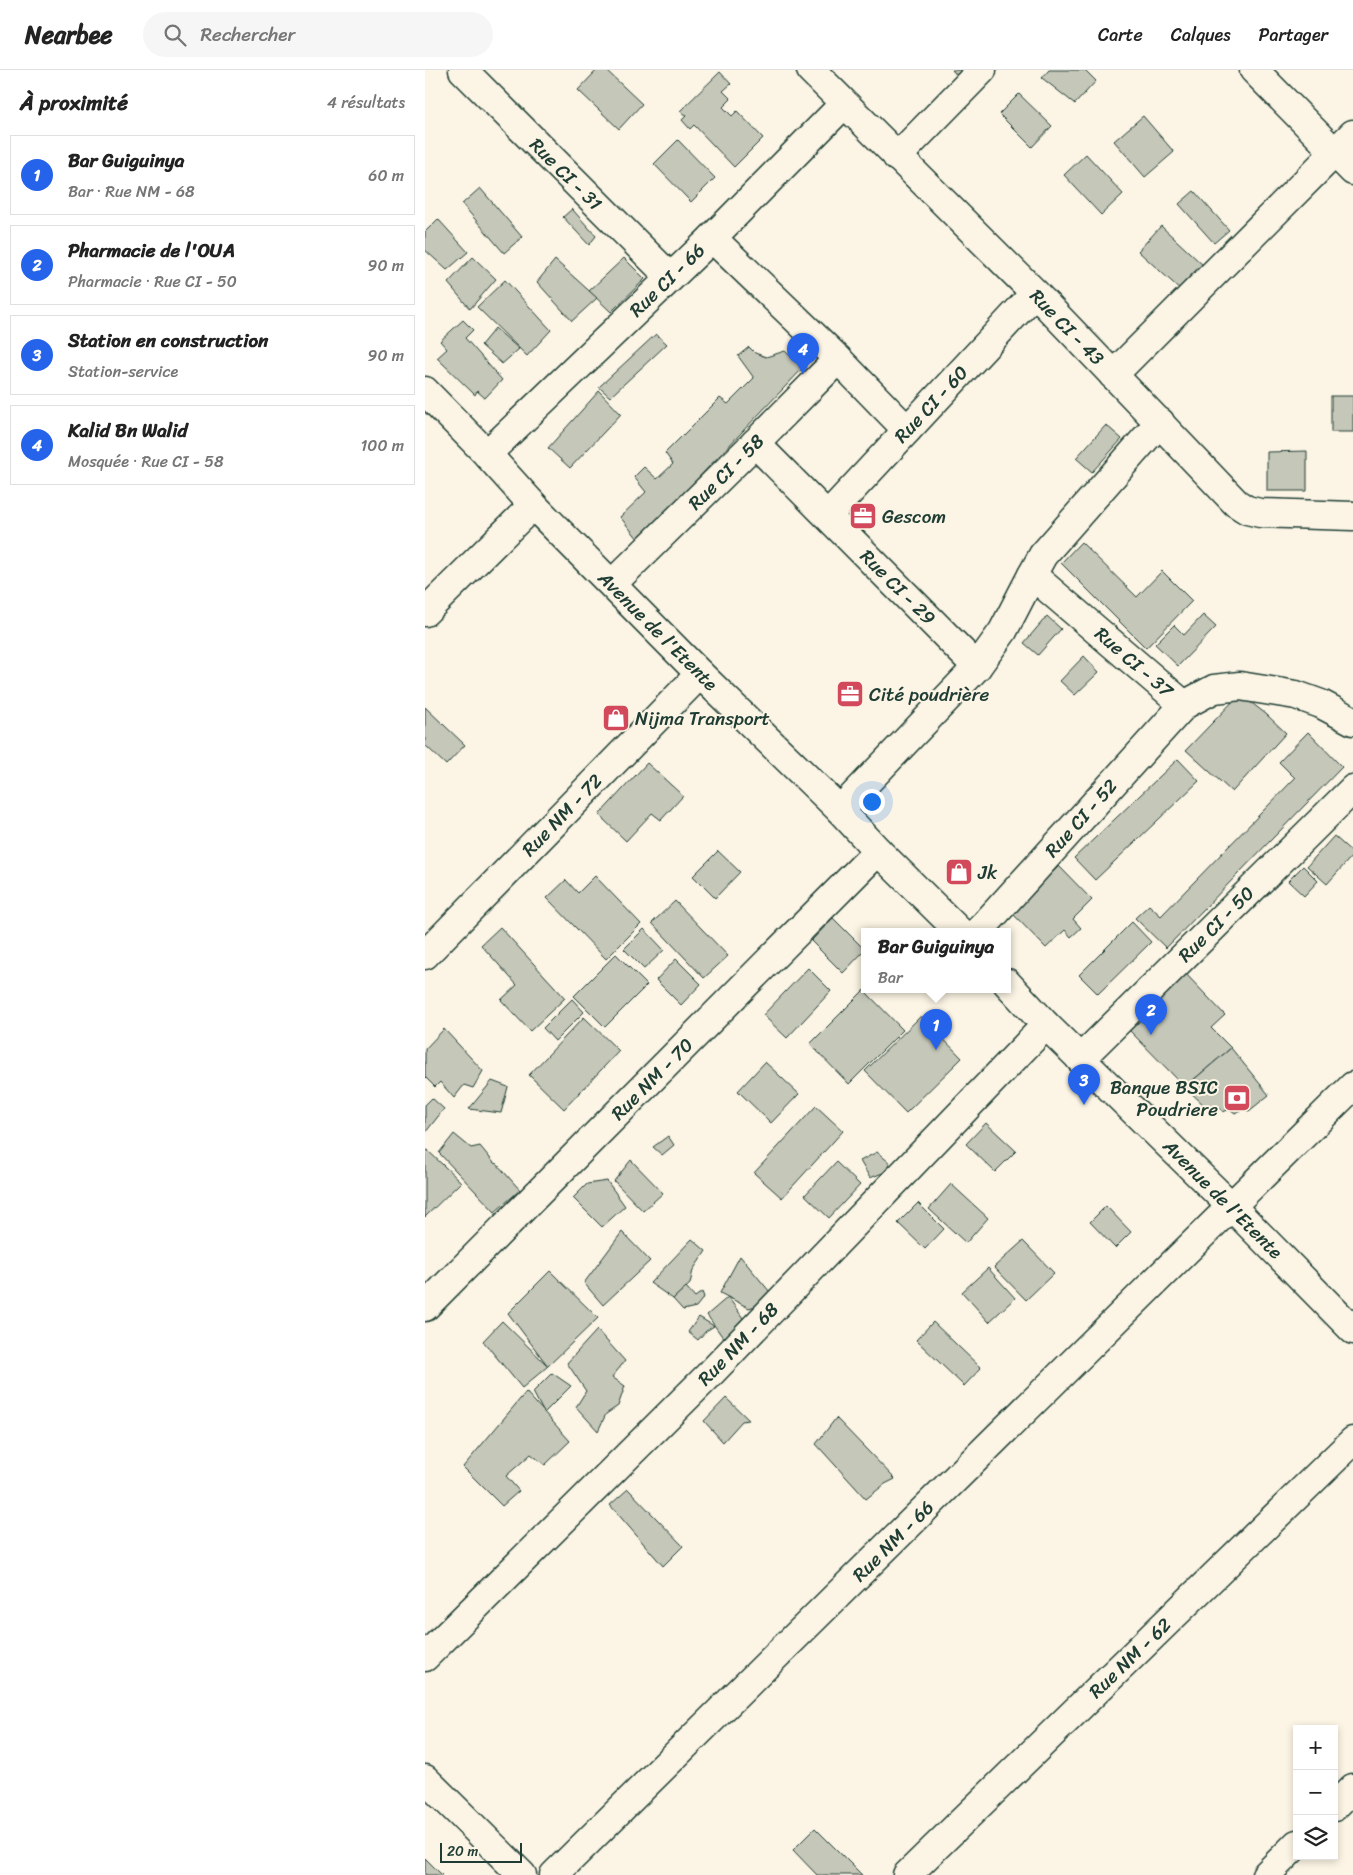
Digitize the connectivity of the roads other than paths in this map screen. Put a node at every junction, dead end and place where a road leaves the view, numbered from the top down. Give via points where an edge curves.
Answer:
1 (463, 70) edge
2 (811, 70) edge
3 (983, 70) edge
4 (1254, 70) edge
5 (845, 104) junction
6 (1347, 152) edge
7 (897, 157) junction
8 (712, 238) junction
9 (670, 277) junction
10 (1035, 293) junction
11 (838, 358) junction
12 (1113, 375) junction
13 (425, 391) edge
14 (1160, 422) junction
15 (907, 430) junction
16 (755, 443) junction
17 (487, 454) junction
18 (533, 505) junction
19 (828, 515) junction
20 (1353, 516) edge
21 (1038, 565) junction
22 (612, 584) junction
23 (425, 612) edge
24 (977, 667) junction
25 (700, 674) junction
26 (1184, 705) junction
27 (1353, 721) edge
28 (1353, 790) edge
29 (840, 810) junction
30 (878, 851) junction
31 (956, 928) edge
32 (982, 928) edge
33 (425, 955) edge
34 (1011, 987) edge
35 (1046, 1025) junction
36 (1080, 1059) junction
37 (1353, 1086) edge
38 (1232, 1207) junction
39 (425, 1307) edge
40 (1353, 1330) edge
41 (1353, 1441) edge
42 (425, 1657) edge
43 (425, 1779) edge
44 (1353, 1788) edge
45 (1338, 1803) edge
46 (1293, 1848) edge
47 (522, 1875) edge
48 (554, 1875) edge
49 (907, 1875) edge
50 (1266, 1875) edge

1 - 9 street, Rue CI - 31
2 - 5 street, Rue CI - 43
3 - 7 street
4 - 6 street
5 - 7 street, Rue CI - 43
5 - 8 street, Rue CI - 66
6 - 12 street
7 - 10 street, Rue CI - 43
8 - 9 street, Rue CI - 66
8 - 11 street
9 - 17 street, Rue CI - 66
10 - 12 street, Rue CI - 43
10 - 15 street, Rue CI - 60
11 - 15 street
11 - 16 street, Rue CI - 58
12 - 14 street, Rue CI - 43
13 - 17 street, Avenue de l'Etente
14 - 20 street, Rue CI - 43 via 1236,503 1247,510
14 - 21 street
15 - 19 street, Rue CI - 60
16 - 19 street, Rue CI - 29
16 - 22 street, Rue CI - 58
17 - 18 street, Avenue de l'Etente
18 - 22 street, Avenue de l'Etente
18 - 23 street
19 - 24 street, Rue CI - 29
21 - 24 street via 1003,631
21 - 26 street, Rue CI - 37
22 - 25 street, Avenue de l'Etente
24 - 29 street
25 - 29 street, Avenue de l'Etente
25 - 33 street, Rue NM - 72
26 - 27 street, Rue CI - 37 via 1214,689 1240,686 1296,695
26 - 32 street, Rue CI - 52
28 - 36 street, Rue CI - 50
29 - 30 street, Avenue de l'Etente
30 - 31 street, Avenue de l'Etente
30 - 39 street, Rue NM - 70
34 - 35 street, Avenue de l'Etente
35 - 36 street, Avenue de l'Etente
35 - 42 street, Rue NM - 68 via 709,1374
36 - 38 street, Avenue de l'Etente
37 - 38 street, Rue NM - 66
38 - 40 street, Avenue de l'Etente
38 - 48 street, Rue NM - 66
41 - 49 street, Rue NM - 62
43 - 47 street
44 - 45 street
46 - 50 street

